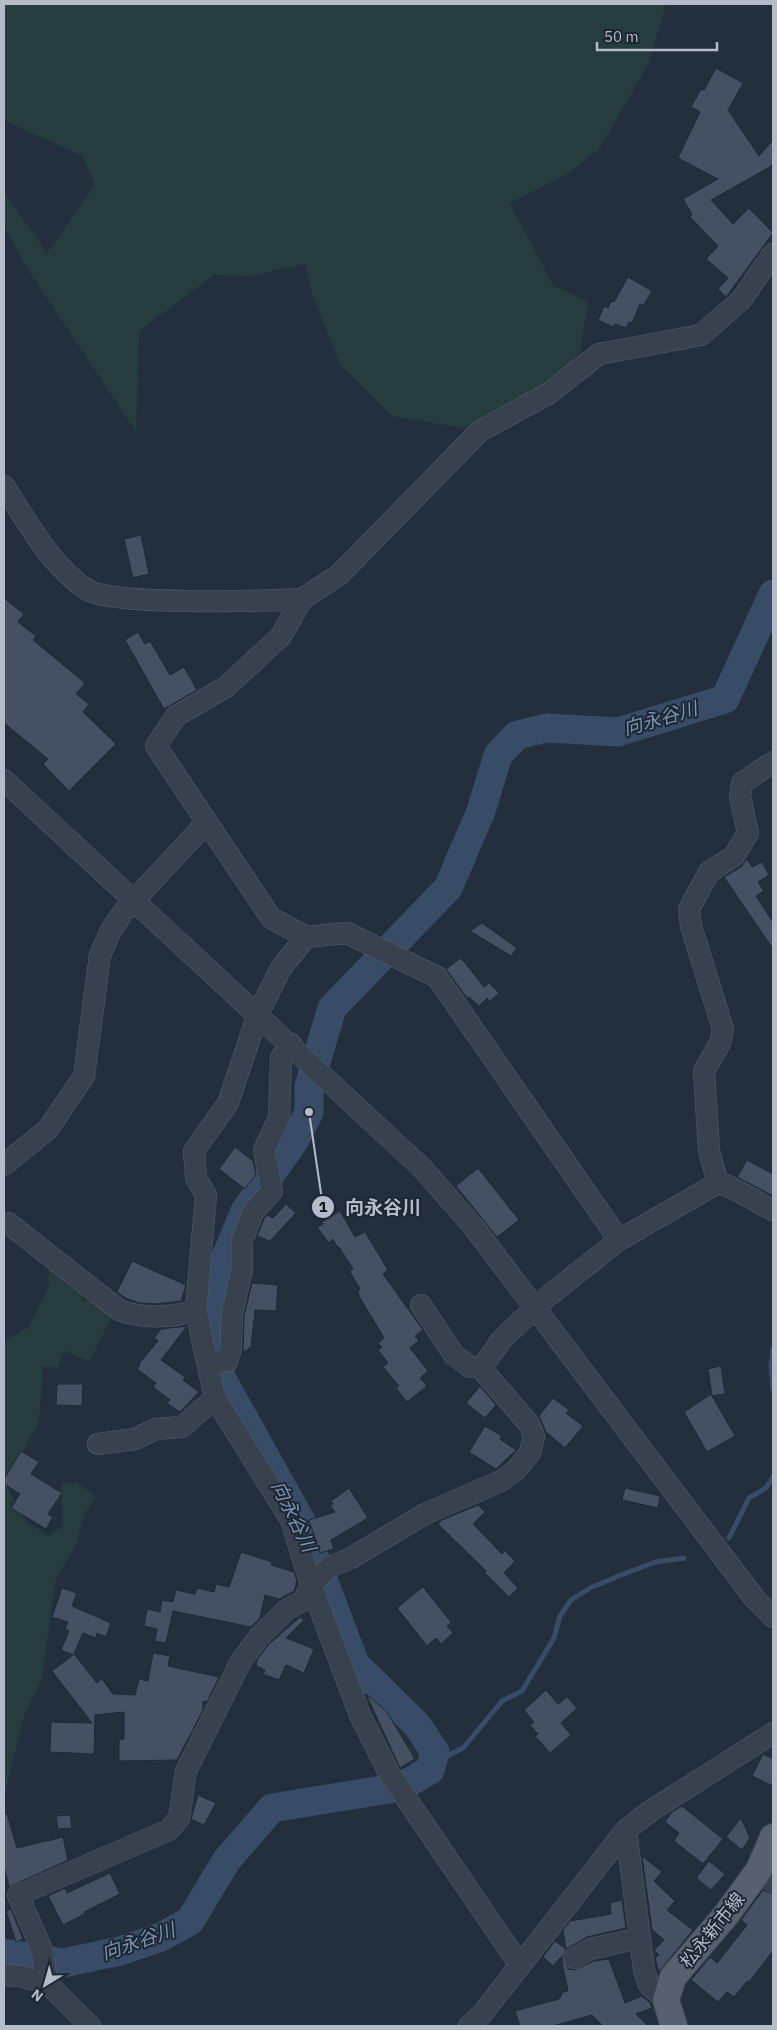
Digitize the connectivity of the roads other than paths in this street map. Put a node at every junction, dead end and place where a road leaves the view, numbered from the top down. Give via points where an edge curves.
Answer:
1 (773, 254) edge
2 (4, 486) edge
3 (302, 599) junction
4 (773, 762) edge
5 (4, 780) edge
6 (207, 822) junction
7 (135, 900) junction
8 (306, 937) junction
9 (258, 1014) junction
10 (293, 1046) junction
11 (4, 1165) edge
12 (718, 1183) junction
13 (773, 1210) edge
14 (4, 1224) edge
15 (619, 1240) junction
16 (421, 1305) dead end
17 (535, 1309) junction
18 (196, 1310) junction
19 (207, 1362) junction
20 (485, 1367) junction
21 (215, 1398) junction
22 (98, 1444) dead end
23 (311, 1585) junction
24 (773, 1617) edge
25 (773, 1733) edge
26 (626, 1830) junction
27 (773, 1837) edge
28 (766, 1876) edge
29 (640, 1938) junction
30 (574, 1958) dead end
31 (519, 1964) junction
32 (4, 1975) edge
33 (46, 1978) junction
34 (666, 2000) junction
35 (90, 2026) edge
36 (469, 2026) edge
37 (674, 2026) edge

1 - 3 street via 741,300 702,335 599,354 548,394 480,431 339,575
2 - 3 street via 62,570 88,591 127,599
3 - 6 street via 281,636 226,687 176,716 156,746
4 - 12 street via 742,783 740,797 748,833 734,856 709,872 689,909 691,926 723,1029 720,1042 704,1071 709,1151
5 - 7 street
6 - 7 street
6 - 8 street via 271,918
7 - 9 street
7 - 11 street via 111,930 100,955 84,1076 48,1129
8 - 9 street via 281,968
8 - 15 street via 348,933 437,977
9 - 10 street
9 - 18 street via 228,1103 194,1152 196,1178 206,1195
10 - 17 street via 422,1168 474,1226
10 - 19 street via 281,1058 279,1118 264,1150 272,1191 253,1212 242,1241 242,1270 232,1314 231,1349 227,1362
12 - 13 street
12 - 15 street
14 - 18 street via 8,1223 119,1310 135,1316
15 - 17 street
16 - 20 street via 454,1355 470,1367
17 - 20 street via 502,1339
17 - 24 street
18 - 19 street
19 - 21 street
20 - 23 street via 485,1373 529,1424 534,1436 530,1453 516,1470 501,1481 425,1514 330,1567
21 - 22 street via 182,1426 156,1428 135,1439
21 - 23 street via 292,1520
23 - 31 street via 360,1715 389,1773
23 - 33 street via 304,1600 286,1610 241,1662 186,1771 180,1818 169,1830 18,1896 42,1950
25 - 26 street
26 - 29 street
26 - 31 street
27 - 28 main road, 松永新市線
28 - 34 main road, 松永新市線 via 726,1915 673,1977
29 - 30 street via 590,1948
29 - 34 street via 649,1984
31 - 36 street via 482,2014
32 - 33 street
33 - 35 street
34 - 37 main road

